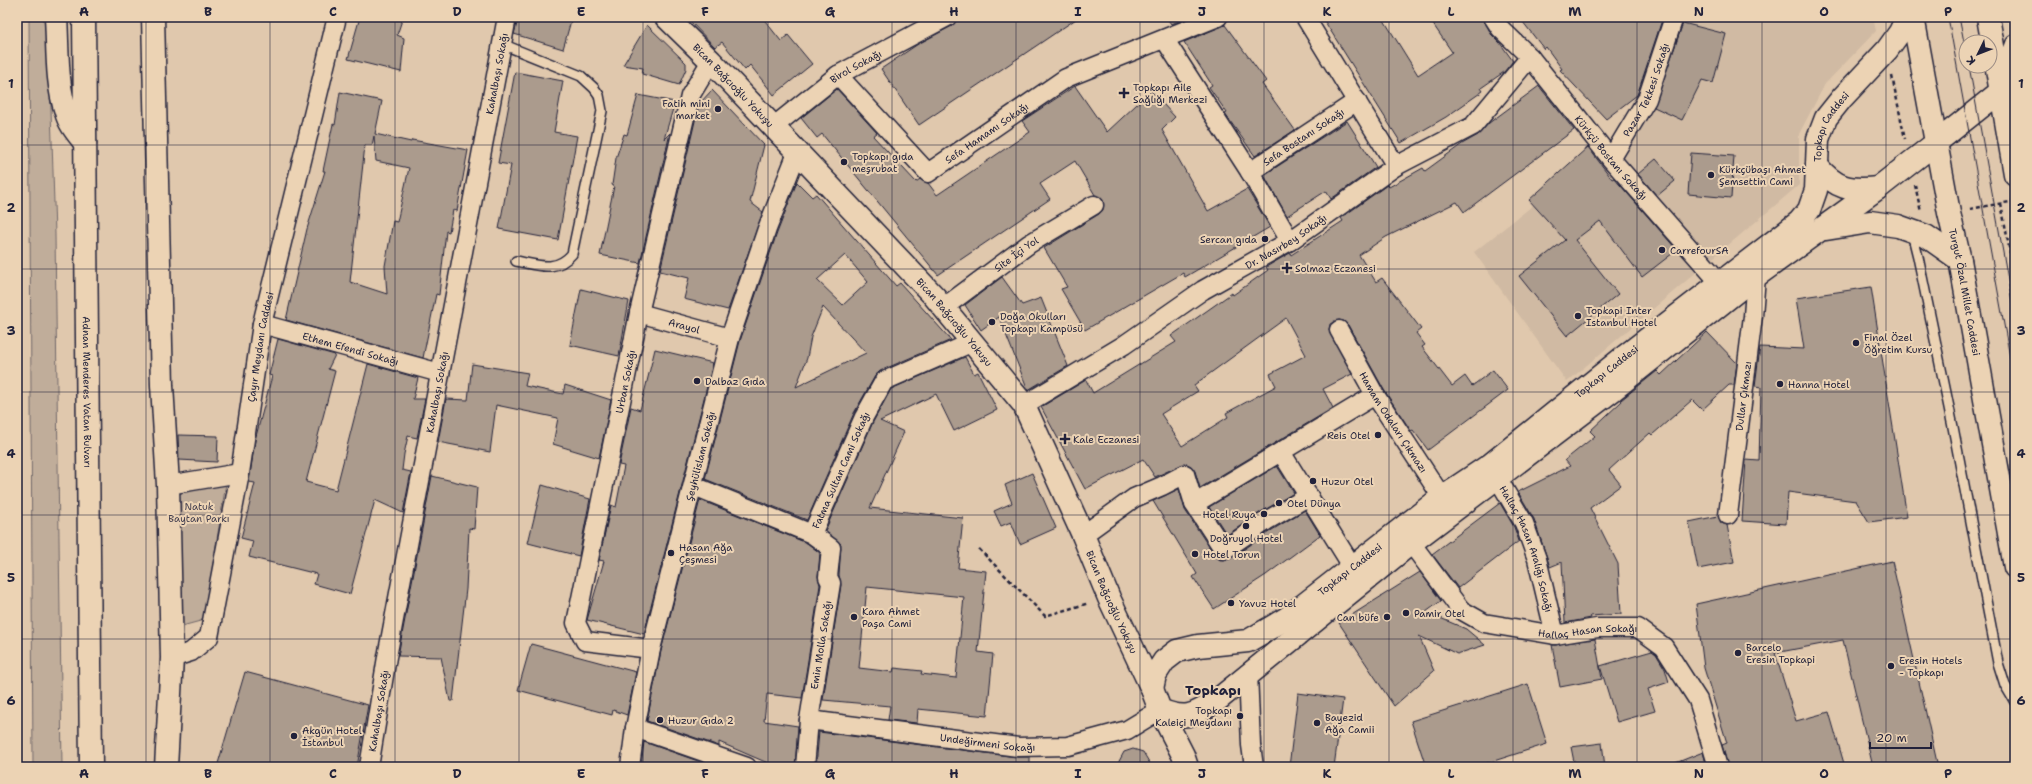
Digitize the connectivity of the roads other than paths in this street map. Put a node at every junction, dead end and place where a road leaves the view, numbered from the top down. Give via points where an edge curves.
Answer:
1 (56, 17) edge
2 (84, 17) edge
3 (153, 17) edge
4 (337, 17) edge
5 (507, 17) edge
6 (666, 17) edge
7 (1218, 17) edge
8 (1305, 17) edge
9 (1493, 17) edge
10 (1674, 17) edge
11 (1907, 17) edge
12 (1913, 17) edge
13 (1988, 17) edge
14 (939, 19) edge
15 (1165, 40) junction
16 (502, 44) junction
17 (2015, 44) edge
18 (1530, 57) junction
19 (711, 61) junction
20 (838, 75) junction
21 (2001, 91) junction
22 (1357, 102) junction
23 (773, 127) junction
24 (1937, 142) junction
25 (85, 143) junction
26 (796, 153) junction
27 (1612, 159) junction
28 (1396, 166) junction
29 (1818, 166) junction
30 (1250, 172) junction
31 (2015, 174) edge
32 (1878, 188) junction
33 (1094, 204) dead end
34 (1823, 229) junction
35 (1911, 231) junction
36 (1290, 241) junction
37 (1960, 260) junction
38 (516, 261) dead end
39 (1756, 276) junction
40 (1726, 289) junction
41 (943, 308) junction
42 (639, 313) junction
43 (262, 324) junction
44 (1339, 330) dead end
45 (730, 338) junction
46 (973, 342) junction
47 (440, 373) junction
48 (1375, 395) junction
49 (1024, 405) junction
50 (1281, 452) junction
51 (1493, 472) junction
52 (240, 474) junction
53 (168, 485) junction
54 (694, 486) junction
55 (1309, 496) junction
56 (1194, 504) junction
57 (1447, 504) junction
58 (1728, 515) dead end
59 (812, 534) junction
60 (1083, 535) junction
61 (1411, 543) junction
62 (1352, 566) junction
63 (2015, 567) edge
64 (1555, 635) junction
65 (651, 649) junction
66 (172, 658) junction
67 (1248, 673) junction
68 (1152, 689) junction
69 (2015, 702) edge
70 (1160, 710) junction
71 (809, 720) junction
72 (635, 728) junction
73 (91, 767) edge
74 (166, 767) edge
75 (369, 767) edge
76 (630, 767) edge
77 (747, 767) edge
78 (805, 767) edge
79 (1187, 767) edge
80 (1254, 767) edge
81 (1718, 767) edge

1 - 25 main road via 61,92 66,113 74,130
2 - 25 main road, Adnan Menderes Vatan Bulvarı
3 - 53 main road via 162,385
4 - 43 street, Çayır Meydanı Caddesi
5 - 16 street, Kahalbaşı Sokağı
6 - 19 main road, Bican Bağcıoğlu Yokuşu
7 - 15 street
8 - 22 street
9 - 18 street, Kürkçü Bostanı Sokağı via 1500,28
10 - 27 street, Pazar Tekkesi Sokağı via 1647,99
11 - 29 main road, Topkapı Caddesi via 1887,50 1826,118 1818,139
12 - 24 main road, Turgut Özal Millet Caddesi
13 - 21 main road
14 - 20 street, Birol Sokağı
15 - 20 street, Sefa Hamamı Sokağı via 1066,78 928,173
15 - 30 street
16 - 38 lane via 581,76 599,95 602,111 572,254 562,264 547,267
16 - 47 street, Kahalbaşı Sokağı
17 - 21 street via 2006,67
18 - 27 street, Kürkçü Bostanı Sokağı
18 - 28 street, Dr. Nasırbey Sokağı via 1473,126
19 - 23 main road, Bican Bağcıoğlu Yokuşu
19 - 42 street, Urban Sokağı via 690,96
20 - 23 street, Birol Sokağı
21 - 24 main road, Topkapı Caddesi
21 - 31 main road
22 - 28 street
22 - 30 street, Sefa Bostanı Sokağı
23 - 26 main road, Bican Bağcıoğlu Yokuşu
24 - 32 main road, Topkapı Caddesi
24 - 37 main road, Turgut Özal Millet Caddesi
25 - 73 main road, Adnan Menderes Vatan Bulvarı
26 - 41 main road, Bican Bağcıoğlu Yokuşu
26 - 45 street, Şeyhülislam Sokağı
27 - 40 street, Kürkçü Bostanı Sokağı
28 - 36 street, Dr. Nasırbey Sokağı
29 - 32 main road via 1829,180 1844,187 1860,190
29 - 40 main road, Topkapı Caddesi via 1816,190 1809,210
30 - 36 street
32 - 34 main road, Topkapı Caddesi
33 - 41 street, Site İçi Yol via 1030,244
34 - 35 main road via 1870,222 1898,226
34 - 39 main road, Topkapı Caddesi
35 - 37 main road via 1926,236
35 - 69 lane via 1952,419 1998,663 2005,685
36 - 49 street, Dr. Nasırbey Sokağı via 1203,290 1124,345
37 - 63 main road, Turgut Özal Millet Caddesi
39 - 40 main road, Topkapı Caddesi
39 - 58 street, Dullar Çıkmazı
40 - 51 main road, Topkapı Caddesi via 1620,360
41 - 46 main road, Bican Bağcıoğlu Yokuşu
42 - 45 street, Arayol
42 - 65 street, Urban Sokağı via 576,623 585,641
43 - 47 street, Ethem Efendi Sokağı
43 - 52 street, Çayır Meydanı Caddesi
44 - 48 street, Hamam Odaları Çıkmazı
45 - 54 street, Şeyhülislam Sokağı
46 - 49 main road, Bican Bağcıoğlu Yokuşu
46 - 59 street, Fatma Sultan Cami Sokağı via 884,381 864,417
47 - 75 street, Kahalbaşı Sokağı
48 - 50 street
48 - 57 street, Hamam Odaları Çıkmazı
49 - 60 main road, Bican Bağcıoğlu Yokuşu
50 - 55 street
50 - 56 street
51 - 57 main road, Topkapı Caddesi
51 - 64 street, Hallaç Hasan Aralığı Sokağı via 1524,523 1537,559
52 - 53 street
52 - 66 street, Çayır Meydanı Caddesi via 209,637 191,652
53 - 66 main road
54 - 59 street, Fatma Sultan Cami Sokağı
54 - 65 street, Şeyhülislam Sokağı
55 - 56 street via 1224,550
55 - 62 street
56 - 60 street via 1185,474 1134,498
57 - 61 main road, Topkapı Caddesi
57 - 62 main road, Topkapı Caddesi
59 - 71 street, Emin Molla Sokağı via 830,548 828,577 831,583
60 - 68 main road, Bican Bağcıoğlu Yokuşu via 1109,598
61 - 64 street, Hallaç Hasan Sokağı via 1461,610 1484,622
61 - 67 main road, Topkapı Caddesi
62 - 68 main road, Topkapı Caddesi via 1287,618 1248,641 1176,651 1164,661 1155,675
64 - 81 street, Hallaç Hasan Sokağı via 1597,628 1638,628 1664,648 1698,700
65 - 72 street, Şeyhülislam Sokağı
66 - 74 main road
67 - 70 main road, Topkapı Caddesi via 1199,713 1174,716
67 - 80 street
68 - 70 main road, Bican Bağcıoğlu Yokuşu
70 - 71 street, Undeğirmeni Sokağı via 1127,730 1068,746 1018,747
70 - 79 main road
71 - 78 street, Emin Molla Sokağı
72 - 76 street, Şeyhülislam Sokağı
72 - 77 street

